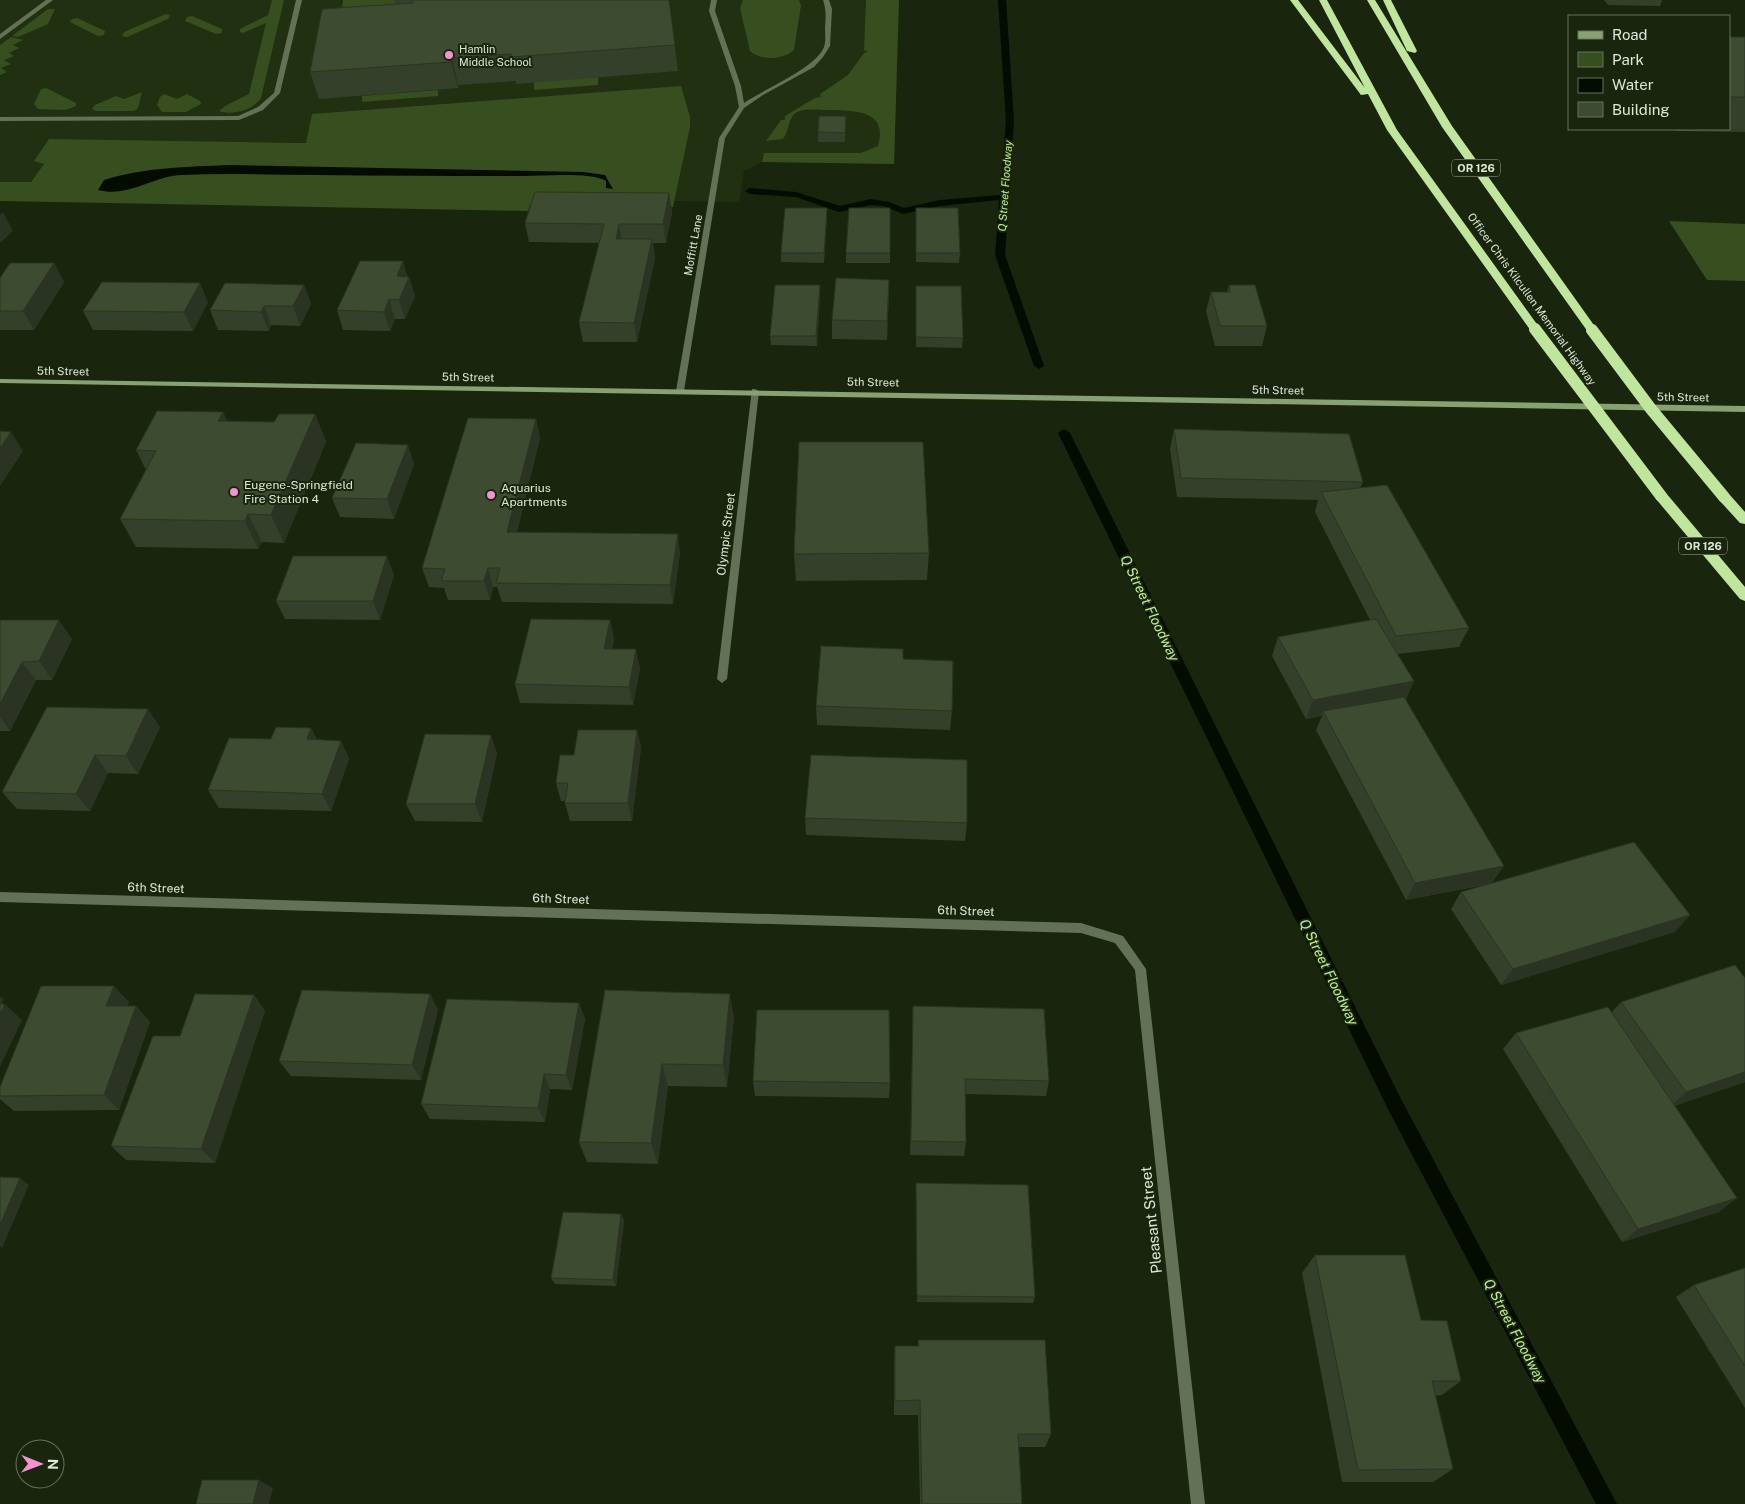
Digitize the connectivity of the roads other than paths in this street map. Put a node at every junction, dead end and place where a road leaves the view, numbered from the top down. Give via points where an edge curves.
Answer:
1 (50, 0) edge
2 (299, 0) edge
3 (714, 0) edge
4 (826, 0) edge
5 (1294, 0) edge
6 (1323, 0) edge
7 (1371, 0) edge
8 (1388, 0) edge
9 (0, 37) edge
10 (742, 107) junction
11 (0, 119) edge
12 (1447, 127) junction
13 (1392, 130) junction
14 (0, 381) edge
15 (680, 391) junction
16 (755, 391) junction
17 (1745, 409) edge
18 (1745, 520) edge
19 (1745, 596) edge
20 (722, 680) dead end
21 (0, 897) edge
22 (1119, 939) joint
23 (1198, 1504) edge

1 - 9 street
2 - 11 street via 277,93 257,112 240,118
3 - 10 street via 712,11
4 - 10 street, Moffitt Lane via 829,9 827,46 821,56 812,66
5 - 13 highway
6 - 13 highway, Officer Chris Kilcullen Memorial Highway / OR 126
7 - 12 highway, OR 126
8 - 12 highway
10 - 15 street, Moffitt Lane via 722,138
12 - 18 highway, OR 126, bridge via 1651,409
13 - 19 highway, Officer Chris Kilcullen Memorial Highway / OR 126, bridge via 1535,329 1661,496
14 - 15 main road, 5th Street
15 - 16 main road, 5th Street
16 - 17 main road, 5th Street
16 - 20 street, Olympic Street
21 - 22 street, 6th Street via 1081,928
22 - 23 street, Pleasant Street via 1140,969

